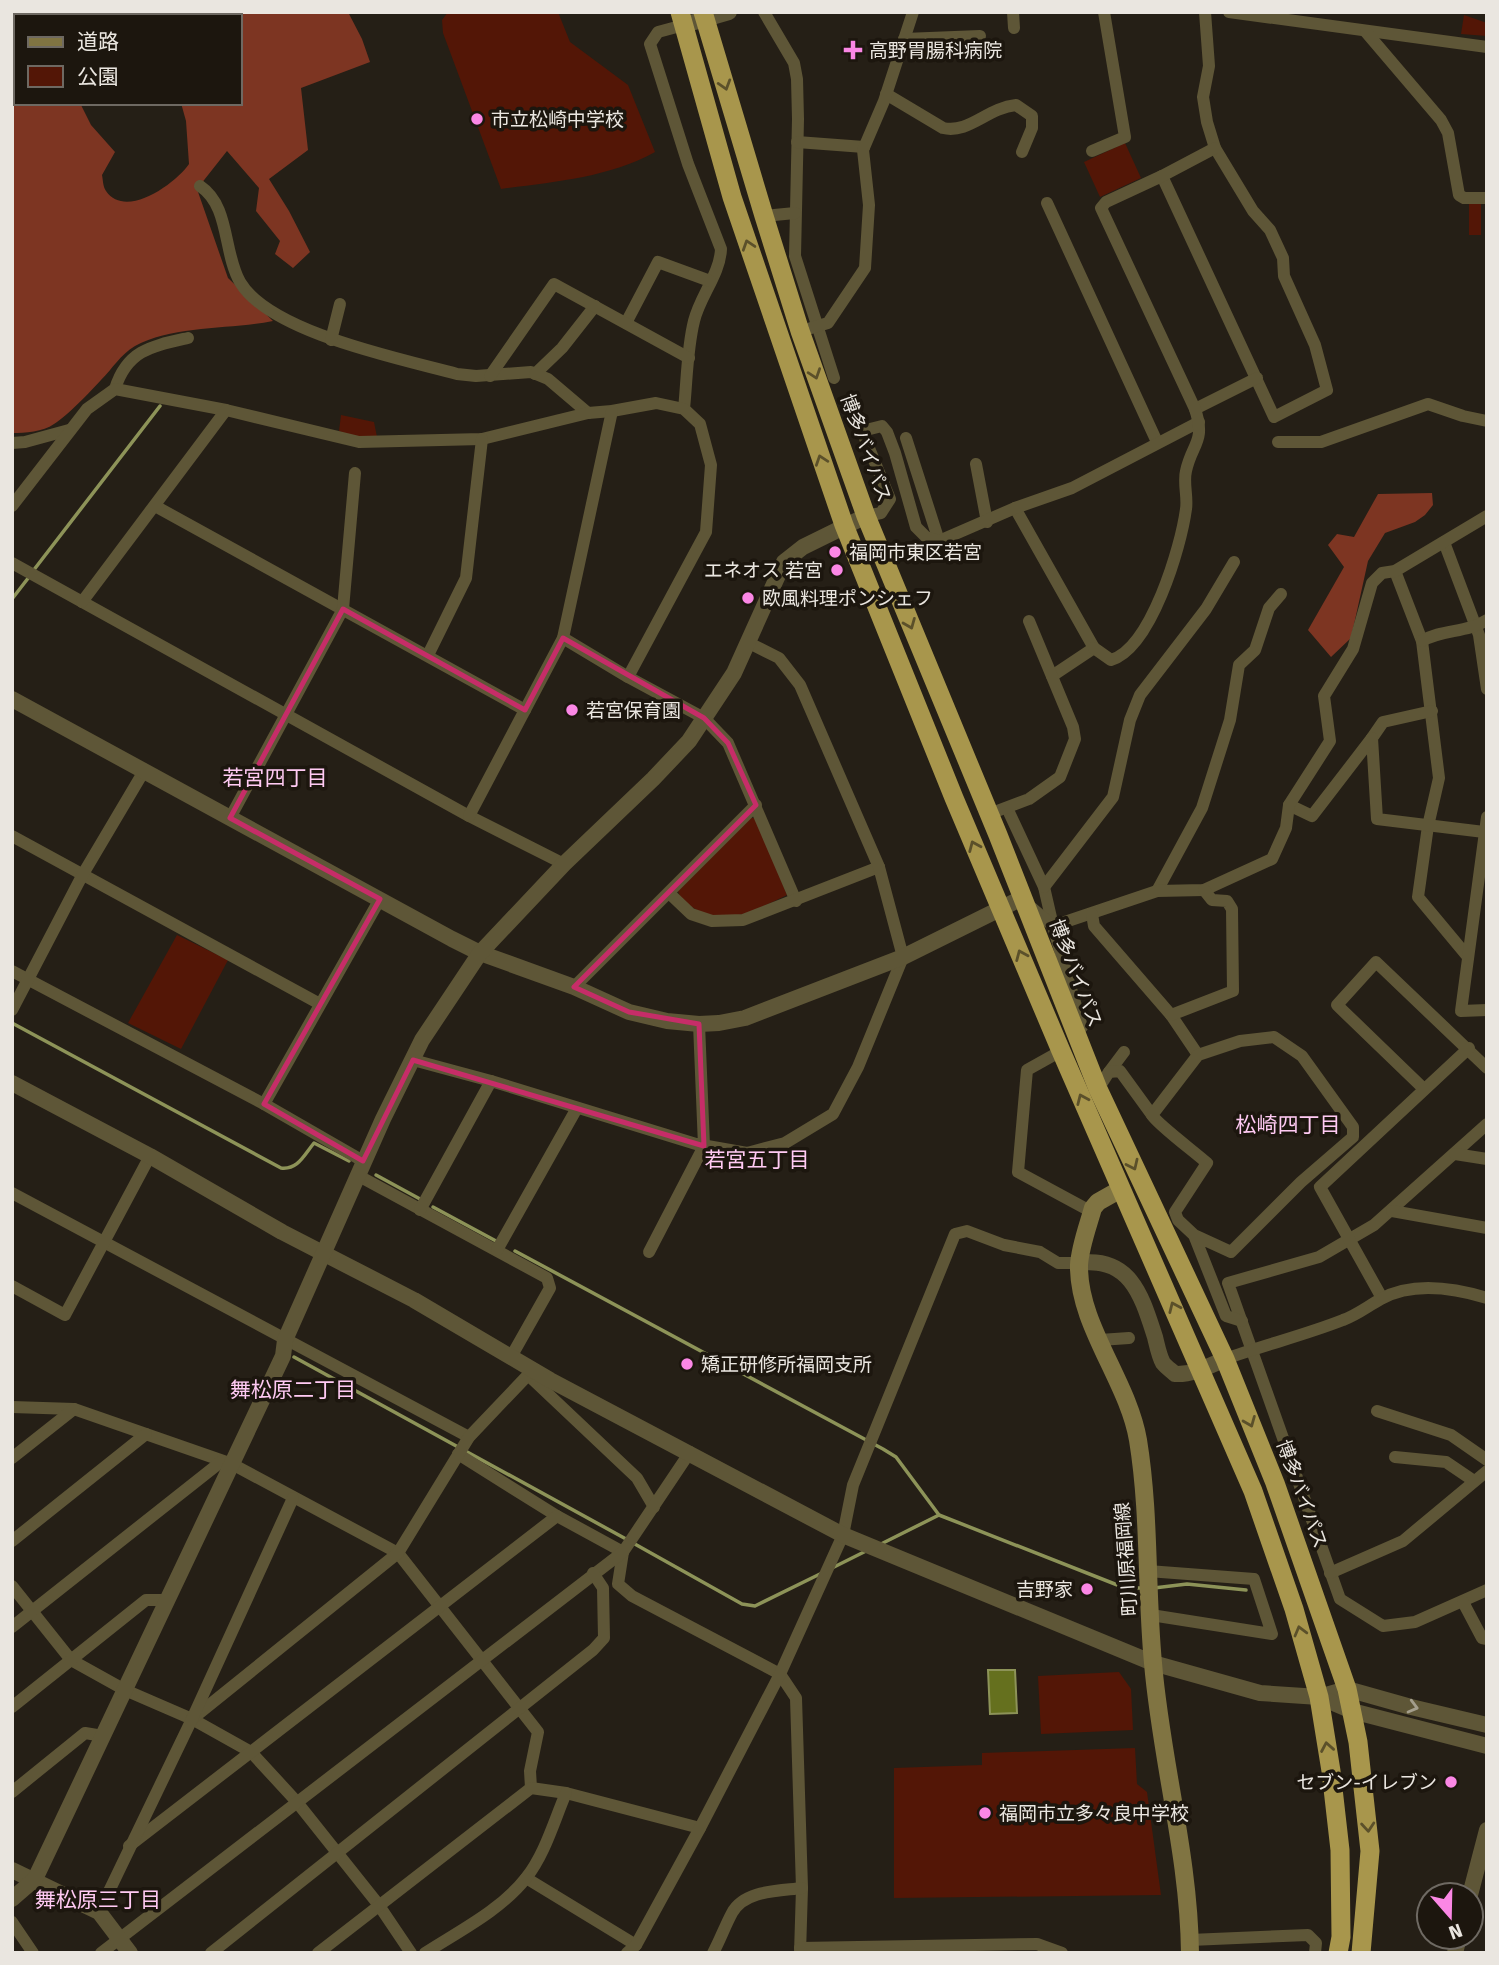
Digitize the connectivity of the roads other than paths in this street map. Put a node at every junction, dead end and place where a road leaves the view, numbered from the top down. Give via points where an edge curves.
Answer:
1 (729, 12) edge
2 (764, 12) edge
3 (913, 12) edge
4 (1013, 12) edge
5 (1104, 12) edge
6 (1205, 12) edge
7 (1229, 12) edge
8 (704, 16) edge
9 (682, 18) edge
10 (1014, 28) dead end
11 (1366, 32) junction
12 (980, 36) dead end
13 (904, 39) junction
14 (1487, 47) edge
15 (886, 94) junction
16 (797, 142) junction
17 (864, 147) junction
18 (1215, 148) junction
19 (1092, 151) dead end
20 (1022, 152) dead end
21 (1162, 176) junction
22 (200, 186) dead end
23 (1487, 198) edge
24 (1047, 203) dead end
25 (795, 213) junction
26 (764, 216) junction
27 (710, 281) junction
28 (340, 304) dead end
29 (595, 306) junction
30 (626, 323) junction
31 (810, 329) junction
32 (188, 338) dead end
33 (331, 340) junction
34 (689, 358) junction
35 (535, 374) junction
36 (490, 376) junction
37 (834, 378) dead end
38 (1257, 378) junction
39 (115, 388) junction
40 (684, 409) junction
41 (226, 411) junction
42 (612, 411) junction
43 (587, 413) junction
44 (1197, 415) junction
45 (1487, 421) edge
46 (69, 430) junction
47 (906, 438) dead end
48 (482, 439) junction
49 (1157, 442) junction
50 (1279, 442) dead end
51 (12, 443) edge
52 (976, 464) dead end
53 (355, 473) dead end
54 (12, 506) edge
55 (155, 506) junction
56 (1015, 508) junction
57 (866, 516) junction
58 (1487, 516) edge
59 (987, 522) junction
60 (844, 525) junction
61 (939, 541) junction
62 (1444, 542) junction
63 (1234, 562) dead end
64 (12, 564) edge
65 (1395, 571) junction
66 (1281, 594) dead end
67 (82, 602) junction
68 (343, 609) junction
69 (1029, 621) dead end
70 (1482, 623) edge
71 (563, 638) junction
72 (1422, 641) junction
73 (749, 643) junction
74 (1094, 648) junction
75 (428, 655) junction
76 (1052, 676) junction
77 (628, 677) junction
78 (1487, 689) edge
79 (12, 699) edge
80 (525, 710) junction
81 (1432, 711) junction
82 (287, 714) junction
83 (704, 719) junction
84 (1372, 738) junction
85 (144, 771) junction
86 (1289, 805) junction
87 (755, 806) junction
88 (998, 811) junction
89 (469, 816) junction
90 (1487, 817) edge
91 (230, 818) junction
92 (1428, 826) junction
93 (1484, 832) junction
94 (12, 836) edge
95 (564, 864) junction
96 (879, 867) junction
97 (83, 874) junction
98 (1483, 876) edge
99 (1044, 887) junction
100 (1204, 890) junction
101 (1157, 891) junction
102 (670, 894) junction
103 (1022, 898) junction
104 (380, 899) junction
105 (796, 901) junction
106 (1001, 909) junction
107 (1092, 914) junction
108 (1053, 926) junction
109 (480, 953) junction
110 (903, 957) junction
111 (1468, 957) junction
112 (12, 971) edge
113 (28, 980) junction
114 (574, 987) junction
115 (320, 1004) junction
116 (12, 1010) edge
117 (1487, 1010) edge
118 (1461, 1011) junction
119 (1171, 1015) junction
120 (699, 1024) junction
121 (1443, 1025) junction
122 (1083, 1027) dead end
123 (1469, 1048) junction
124 (1062, 1051) junction
125 (1124, 1052) dead end
126 (1198, 1055) junction
127 (413, 1060) junction
128 (1487, 1068) edge
129 (1109, 1072) junction
130 (491, 1081) junction
131 (12, 1083) edge
132 (1098, 1089) junction
133 (1424, 1089) junction
134 (264, 1104) junction
135 (577, 1108) junction
136 (1152, 1115) junction
137 (1487, 1124) edge
138 (705, 1146) junction
139 (1455, 1154) junction
140 (150, 1156) junction
141 (1487, 1159) edge
142 (360, 1168) junction
143 (1121, 1189) junction
144 (12, 1193) edge
145 (420, 1210) junction
146 (1392, 1211) junction
147 (1092, 1212) junction
148 (1487, 1228) edge
149 (1194, 1235) junction
150 (1348, 1240) junction
151 (104, 1243) junction
152 (497, 1251) junction
153 (322, 1252) junction
154 (649, 1252) dead end
155 (1079, 1263) junction
156 (12, 1286) edge
157 (1382, 1298) junction
158 (1487, 1298) edge
159 (1242, 1321) junction
160 (1129, 1338) dead end
161 (285, 1340) junction
162 (1100, 1340) junction
163 (1252, 1349) junction
164 (511, 1357) junction
165 (1225, 1359) junction
166 (1202, 1369) junction
167 (531, 1373) junction
168 (12, 1407) edge
169 (74, 1409) junction
170 (1377, 1411) dead end
171 (146, 1434) junction
172 (469, 1437) junction
173 (690, 1452) junction
174 (458, 1454) junction
175 (1395, 1457) dead end
176 (12, 1458) edge
177 (1487, 1460) edge
178 (227, 1462) junction
179 (1487, 1471) edge
180 (1474, 1481) junction
181 (293, 1498) junction
182 (654, 1507) junction
183 (557, 1516) junction
184 (843, 1535) junction
185 (12, 1541) edge
186 (623, 1552) junction
187 (398, 1553) junction
188 (1148, 1571) junction
189 (593, 1573) junction
190 (1331, 1573) junction
191 (12, 1586) edge
192 (1487, 1590) edge
193 (167, 1600) junction
194 (1463, 1602) junction
195 (438, 1608) junction
196 (33, 1611) junction
197 (1151, 1615) junction
198 (12, 1627) edge
199 (1487, 1639) edge
200 (71, 1660) junction
201 (480, 1660) junction
202 (1153, 1663) junction
203 (780, 1674) junction
204 (1347, 1689) junction
205 (125, 1690) junction
206 (1318, 1697) junction
207 (12, 1707) edge
208 (520, 1709) junction
209 (1352, 1711) junction
210 (192, 1719) junction
211 (1487, 1725) edge
212 (103, 1736) junction
213 (1487, 1746) edge
214 (251, 1752) junction
215 (531, 1788) junction
216 (12, 1792) edge
217 (566, 1793) junction
218 (296, 1801) junction
219 (700, 1828) junction
220 (1487, 1830) edge
221 (129, 1846) junction
222 (337, 1852) junction
223 (12, 1870) edge
224 (526, 1878) junction
225 (35, 1879) junction
226 (1474, 1881) edge
227 (802, 1888) junction
228 (12, 1899) edge
229 (378, 1904) junction
230 (99, 1912) junction
231 (12, 1922) edge
232 (119, 1939) junction
233 (1190, 1946) edge
234 (631, 1949) edge
235 (975, 1949) edge
236 (800, 1950) edge
237 (33, 1953) edge
238 (101, 1953) edge
239 (130, 1953) edge
240 (211, 1953) edge
241 (318, 1953) edge
242 (411, 1953) edge
243 (425, 1953) edge
244 (713, 1953) edge
245 (1062, 1953) edge
246 (1315, 1953) edge
247 (1338, 1953) edge
248 (1361, 1953) edge

1 - 8 street
2 - 16 street via 794,63
3 - 13 street
4 - 10 street
5 - 19 street via 1125,137
6 - 18 street via 1209,66 1203,97
7 - 11 street
8 - 9 street
8 -> 26 highway, 博多バイパス
9 - 27 street via 658,32 650,44 721,249 720,263
60 -> 9 highway via 732,197
11 - 14 street
11 - 23 street via 1441,120 1448,133 1459,195
12 - 13 street
13 - 15 street
15 - 17 street
15 - 20 street via 953,130 994,109 1016,105 1032,116
16 - 17 street
16 - 25 street
17 - 31 street via 869,188 866,268 828,323
18 - 21 street
18 - 38 street via 1253,211 1270,230 1283,258 1284,276 1315,345 1327,390 1274,417
21 - 38 street
21 - 44 street via 1101,208
22 - 33 street via 220,210 241,283 261,305
24 - 49 street
25 - 26 street
25 - 31 street via 795,256
26 - 31 highway, 博多バイパス
27 - 30 street via 658,262
27 - 34 street via 694,320
28 - 33 street
29 - 30 street
29 - 35 street
29 - 36 street via 554,284
30 - 34 street
31 - 37 street
31 -> 57 highway, 博多バイパス
32 - 39 street via 130,359
33 - 36 street via 457,374
34 - 40 street
35 - 36 street
35 - 43 street via 548,379
38 - 44 street
39 - 41 street
39 - 46 street
40 - 42 street via 656,403
40 - 77 street via 700,424 711,465 706,532
41 - 48 street via 359,442
41 - 55 street
42 - 43 street
42 - 71 street
43 - 48 street
44 - 49 street
44 - 74 street via 1200,435 1185,472 1186,508 1172,568 1147,628 1119,658 1111,660
45 - 50 street via 1428,404 1321,442
46 - 51 street
46 - 54 street
47 - 61 street
48 - 75 street via 466,578
49 - 56 street via 1072,488
52 - 59 street
53 - 68 street
55 - 67 street
55 - 68 street
56 - 59 street
56 - 74 street
57 - 60 street
57 - 61 street via 881,513 890,499 864,436 866,430 882,426 895,453 916,527
57 -> 88 highway, 博多バイパス
58 - 62 street
59 - 61 street
60 - 73 street via 784,562
106 -> 60 highway
62 - 65 street
62 - 70 street
63 - 99 street via 1206,610 1140,695 1113,797
64 - 67 street
65 - 72 street
65 - 86 street via 1382,573 1373,583 1353,649 1324,696 1330,741
66 - 101 street via 1269,608 1255,650 1239,665 1230,720 1202,808
67 - 82 street
68 - 75 street
68 - 82 street
69 - 76 street
70 - 72 street
70 - 78 street
71 - 77 street
71 - 80 street
72 - 81 street
73 - 83 street
73 - 96 street via 779,658 800,685
74 - 76 street
75 - 80 street
76 - 88 street via 1075,738 1060,777 1029,799
77 - 83 street
79 - 85 street
80 - 89 street
81 - 84 street via 1383,722
81 - 92 street via 1439,778
82 - 89 street
82 - 91 street
83 - 87 street via 728,743
83 - 95 street via 653,779
84 - 86 street via 1312,816
84 - 92 street via 1377,819
85 - 91 street
85 - 97 street
86 - 100 street via 1286,828 1272,859
87 - 102 street
87 - 105 street
88 - 99 street
88 - 103 highway, 博多バイパス
89 - 95 street
90 - 93 street
91 - 104 street
92 - 93 street
92 - 111 street via 1418,897
93 - 98 street
94 - 97 street
95 - 109 street
96 - 105 street
96 - 110 street
97 - 113 street
97 - 115 street
98 - 111 street
99 - 108 street
100 - 101 street
100 - 119 street via 1212,900 1227,901 1232,909 1233,991
101 - 107 street
102 - 105 street via 691,914 712,920 743,920
102 - 114 street
103 - 106 street
103 - 108 street
103 - 132 highway, 博多バイパス
104 - 109 street
104 - 115 street
106 - 110 street
124 -> 106 highway
107 - 108 street
107 - 119 street via 1094,926
108 - 122 street
109 - 114 street
109 - 127 street
110 - 120 street via 745,1018
110 - 138 street via 858,1067 833,1114 785,1143 747,1153
111 - 118 street
112 - 113 street
113 - 116 street
113 - 134 street
114 - 120 street via 629,1012
115 - 134 street
117 - 118 street
118 - 121 street
119 - 126 street
120 - 138 street
121 - 123 street
121 - 133 street via 1376,962 1337,1005
123 - 128 street
123 - 133 street
143 -> 124 highway
124 - 147 street via 1027,1070 1018,1172
125 - 129 street
126 - 136 street
126 - 149 street via 1240,1041 1274,1037 1301,1056 1353,1127 1353,1137 1231,1252
127 - 130 street
127 - 142 street
129 - 132 street
129 - 136 street via 1120,1071
130 - 135 street
130 - 145 street
131 - 140 street
132 -> 165 highway, 博多バイパス
133 - 150 street via 1320,1187
134 - 142 street
135 - 138 street
135 - 152 street
136 - 149 street via 1207,1163 1175,1212
137 - 139 street
138 - 154 street
139 - 141 street
139 - 146 street
140 - 151 street
140 - 153 street
142 - 145 street
142 - 153 street
143 - 147 main road via 1098,1202
166 -> 143 highway
144 - 151 street
145 - 152 street
146 - 148 street
146 - 150 street
147 - 155 main road, 町川原福岡線
149 - 159 street via 1226,1316
150 - 157 street
150 - 159 street via 1319,1257 1228,1283
151 - 156 street via 65,1315
151 - 161 street
152 - 164 street via 547,1278 550,1288
153 - 161 street
153 - 164 street
155 - 162 main road, 町川原福岡線 via 1087,1310
155 - 166 street via 1114,1265 1134,1283 1163,1362 1175,1374
155 - 184 street via 1058,1264 1025,1247 1004,1245 967,1231 955,1234 853,1485
157 - 158 street via 1426,1288
157 - 163 street via 1342,1321
159 - 163 street
160 - 162 street
161 - 172 street
161 - 178 street via 283,1356
162 - 188 main road, 町川原福岡線 via 1137,1437
163 - 165 street
163 - 190 street
164 - 167 street
165 - 166 street
165 -> 204 highway, 博多バイパス via 1275,1483
206 -> 166 highway via 1294,1609 1253,1491
167 - 172 street
167 - 173 street
167 - 182 street via 637,1478
168 - 169 street
169 - 171 street
169 - 176 street
170 - 177 street via 1451,1435
171 - 178 street
171 - 185 street
172 - 174 street
173 - 182 street
173 - 184 street
174 - 183 street
174 - 187 street
175 - 180 street via 1446,1462
178 - 181 street
178 - 193 street
178 - 196 street
179 - 180 street
180 - 190 street via 1404,1541
181 - 187 street
181 - 210 street
182 - 186 street
183 - 186 street
183 - 195 street
184 - 202 street
184 - 203 street
186 - 189 street
186 - 203 street via 618,1584 632,1596
187 - 195 street
187 - 210 street
188 - 197 main road, 町川原福岡線
188 - 197 street via 1254,1579 1272,1634
189 - 201 street
189 - 208 street via 603,1588 604,1638
190 - 194 street via 1340,1599 1382,1626 1415,1622
191 - 196 street
192 - 194 street
193 - 200 street via 146,1600
193 - 205 street
194 - 199 street via 1482,1638
195 - 201 street
195 - 214 street
196 - 198 street
196 - 200 street
197 - 202 main road, 町川原福岡線
200 - 205 street
200 - 207 street
201 - 208 street
201 - 218 street
202 - 206 street via 1260,1693
202 - 233 main road, 町川原福岡線
203 - 219 street
203 - 227 street via 796,1698
204 - 206 street
204 - 209 highway, 博多バイパス
204 -> 211 street
205 - 210 street
205 - 212 street
206 - 209 street
247 -> 206 highway via 1340,1850
208 - 215 street via 538,1732
208 - 222 street
209 - 213 street
209 -> 248 highway, 博多バイパス via 1370,1851
210 - 214 street
210 - 221 street
212 - 216 street via 85,1733
212 - 225 street
214 - 218 street
214 - 221 street
215 - 217 street
215 - 229 street
217 - 219 street
217 - 224 street
218 - 222 street
218 - 232 street
219 - 234 street
220 - 226 street
221 - 230 street
222 - 229 street
222 - 240 street
223 - 225 street
224 - 234 street
224 - 243 street via 494,1908
225 - 228 street
225 - 230 street
227 - 236 street
227 - 244 street via 761,1893 741,1901
229 - 241 street
229 - 242 street
230 - 232 street
231 - 237 street
232 - 238 street
232 - 239 street
233 - 246 street via 1308,1935 1316,1943
235 - 236 street
235 - 245 street via 1037,1944

